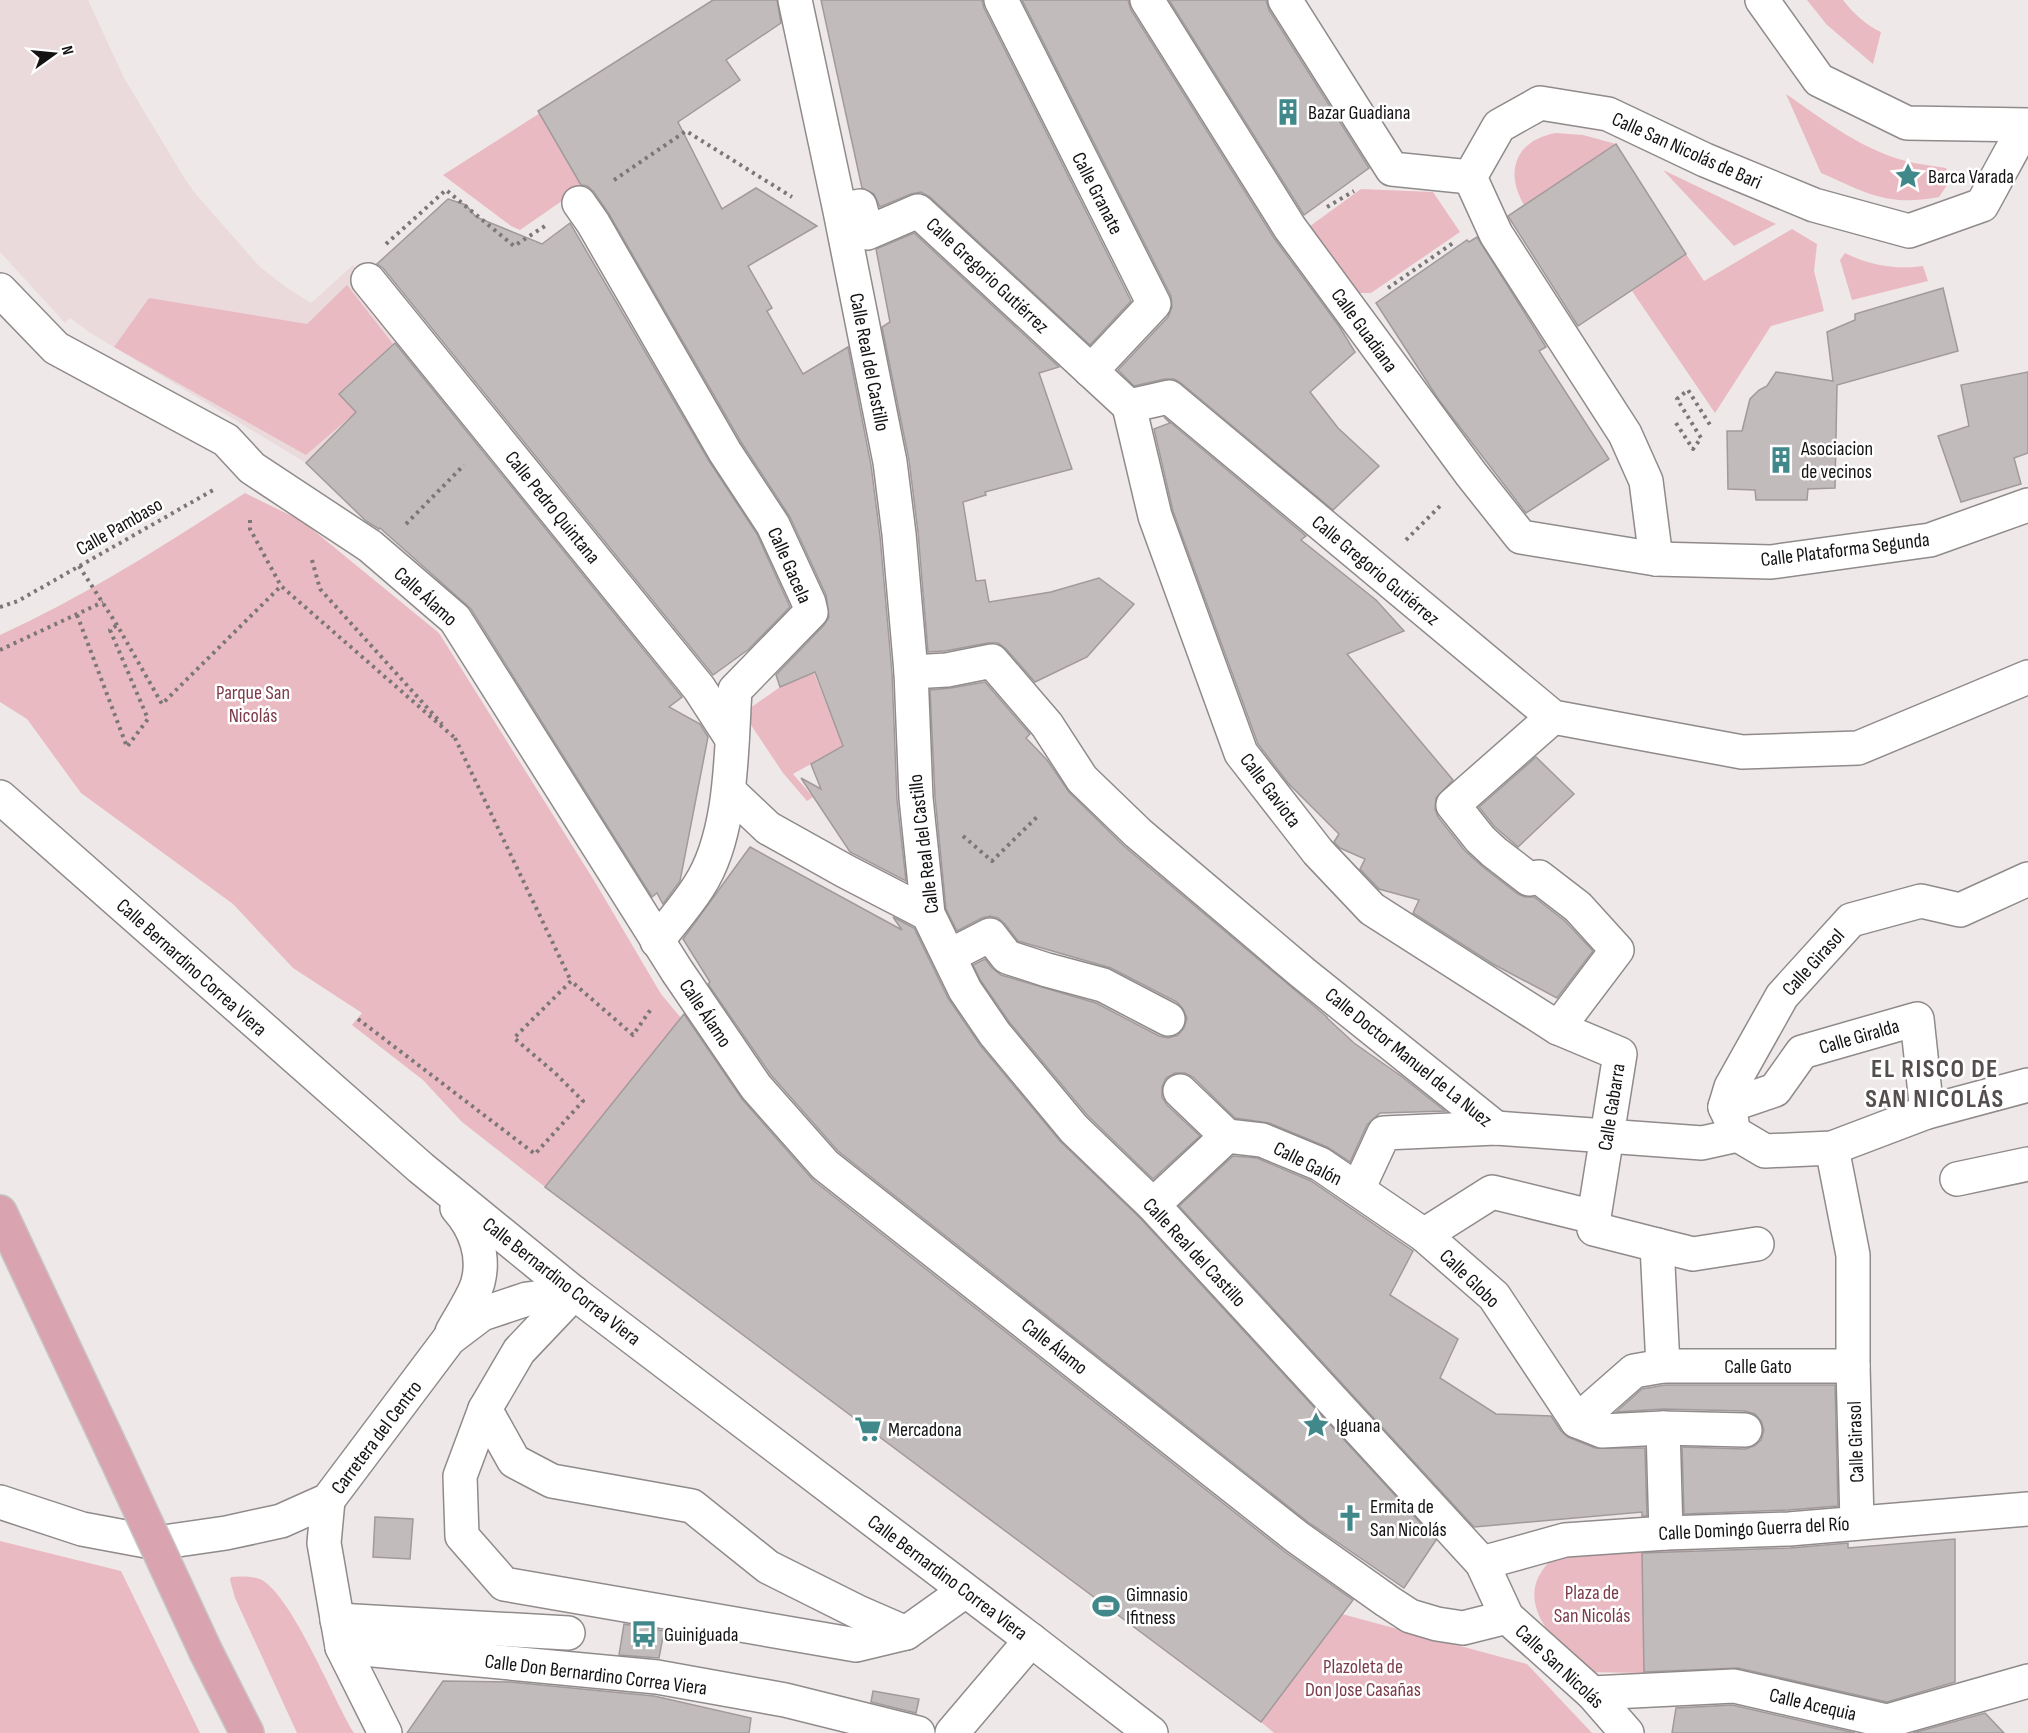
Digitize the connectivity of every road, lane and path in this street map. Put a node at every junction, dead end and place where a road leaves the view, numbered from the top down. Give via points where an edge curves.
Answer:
1 (795, 0) edge
2 (1001, 0) edge
3 (1147, 0) edge
4 (1286, 0) edge
5 (1762, 0) edge
6 (2027, 125) edge
7 (1392, 169) junction
8 (1470, 177) junction
9 (582, 208) junction
10 (830, 213) junction
11 (1490, 219) junction
12 (1290, 228) junction
13 (368, 280) joint
14 (0, 290) edge
15 (1352, 312) junction
16 (1091, 370) junction
17 (1129, 406) junction
18 (1676, 423) dead end
19 (1712, 428) dead end
20 (495, 435) junction
21 (252, 468) junction
22 (1471, 474) junction
23 (2028, 505) edge
24 (308, 506) junction
25 (377, 553) junction
26 (1656, 559) junction
27 (79, 566) junction
28 (1377, 570) junction
29 (281, 586) junction
30 (103, 602) junction
31 (0, 607) edge
32 (77, 615) junction
33 (117, 625) junction
34 (0, 650) edge
35 (911, 672) junction
36 (2028, 677) edge
37 (1553, 717) junction
38 (455, 738) junction
39 (732, 739) junction
40 (729, 791) junction
41 (0, 797) edge
42 (916, 798) junction
43 (1038, 816) dead end
44 (2028, 879) edge
45 (928, 914) junction
46 (657, 940) junction
47 (949, 956) junction
48 (677, 971) junction
49 (571, 981) junction
50 (358, 1019) dead end
51 (1168, 1019) dead end
52 (1558, 1028) junction
53 (2028, 1085) edge
54 (1180, 1091) dead end
55 (1927, 1113) junction
56 (1731, 1121) junction
57 (1496, 1128) junction
58 (1227, 1136) junction
59 (1607, 1137) junction
60 (1832, 1148) junction
61 (2028, 1164) edge
62 (421, 1168) junction
63 (1957, 1179) dead end
64 (1358, 1189) junction
65 (1153, 1205) junction
66 (0, 1212) edge
67 (1594, 1217) junction
68 (1424, 1235) junction
69 (1757, 1244) dead end
70 (1657, 1245) junction
71 (574, 1293) junction
72 (448, 1339) junction
73 (1663, 1366) junction
74 (1853, 1366) junction
75 (485, 1409) junction
76 (1577, 1421) junction
77 (1663, 1428) junction
78 (1745, 1430) dead end
79 (328, 1500) junction
80 (0, 1502) edge
81 (2028, 1509) edge
82 (1857, 1522) junction
83 (1666, 1533) junction
84 (1482, 1563) junction
85 (965, 1591) junction
86 (1507, 1617) junction
87 (339, 1633) junction
88 (568, 1633) dead end
89 (906, 1633) junction
90 (1031, 1640) junction
91 (2028, 1681) edge
92 (1592, 1693) junction
93 (247, 1733) edge
94 (385, 1733) edge
95 (918, 1733) edge
96 (952, 1733) edge
97 (1151, 1733) edge
98 (1627, 1733) edge

1 - 10 street, Calle Real del Castillo
2 - 16 street, Calle Granate via 1154,304
3 - 12 street, Calle Guadiana
4 - 7 street
5 - 6 street via 1819,80 1907,123
6 - 8 street, Calle San Nicolás de Bari via 1982,205 1909,231 1814,205 1608,114 1540,103 1499,126
7 - 8 street
7 - 12 path
8 - 11 street
9 - 10 path via 686,131
9 - 13 path via 514,246 446,190 361,266
9 - 39 street, Calle Gacela via 725,452 773,525 809,603 811,612 735,690
10 - 16 street, Calle Gregorio Gutiérrez via 860,206 867,232 918,211
10 - 35 street, Calle Real del Castillo via 890,462
11 - 15 path
11 - 26 street via 1625,434 1646,481
12 - 15 street, Calle Guadiana
13 - 20 street, Calle Pedro Quintana
14 - 21 street, Calle Álamo via 56,348 226,440
15 - 22 street, Calle Guadiana
16 - 17 street, Calle Gregorio Gutiérrez
17 - 28 street, Calle Gregorio Gutiérrez via 1169,397
17 - 52 street, Calle Gaviota via 1155,516 1241,753 1318,852 1372,909
18 - 19 path via 1693,449 1701,438 1677,399 1688,390
20 - 25 path
20 - 39 street, Calle Pedro Quintana via 699,688
21 - 24 street, Calle Álamo
21 - 27 path, Calle Pambaso
21 - 29 path via 250,529
22 - 26 street, Calle Guadiana via 1521,537
22 - 28 path
23 - 26 street, Calle Plataforma Segunda via 1930,540 1771,562
24 - 25 street, Calle Álamo
24 - 38 path via 302,521 320,589
25 - 46 street, Calle Álamo via 455,619
27 - 30 path
27 - 31 path, Calle Pambaso
28 - 37 street, Calle Gregorio Gutiérrez
29 - 33 path via 162,704
29 - 38 path
30 - 32 path
30 - 33 path
32 - 33 path via 127,747 148,719 110,630
32 - 34 path
35 - 42 street, Calle Real del Castillo
35 - 57 street, Calle Doctor Manuel de La Nuez via 992,661 1047,725 1082,779 1138,833
36 - 37 street, Calle Gregorio Gutiérrez via 1858,748 1742,752
37 - 52 street via 1453,805 1494,852 1529,879 1539,878 1578,907 1617,950
38 - 49 path
39 - 40 street, Calle Gacela
40 - 45 street via 768,828
40 - 46 street, Calle Gacela via 716,850 700,886
41 - 62 street, Calle Bernardino Correa Viera
42 - 43 path via 992,861
42 - 45 street, Calle Real del Castillo
44 - 56 street, Calle Girasol via 1960,909 1921,901 1851,920 1782,996 1731,1087
45 - 47 street, Calle Real del Castillo
46 - 48 street, Calle Álamo
47 - 51 street via 990,935 1007,957 1103,985
47 - 65 street, Calle Real del Castillo via 965,990 995,1034 1074,1129
48 - 49 path via 633,1035
48 - 86 street, Calle Álamo via 756,1087 825,1165 1296,1537 1410,1616 1463,1628
49 - 50 path via 514,1038 583,1101 535,1154
52 - 59 street, Calle Gabarra via 1620,1054
53 - 55 street
54 - 58 street
55 - 56 street, Calle Giralda via 1917,1019 1802,1052 1775,1090
55 - 60 street
56 - 59 street, Calle Doctor Manuel de La Nuez via 1702,1143
56 - 60 street via 1765,1150
57 - 59 street, Calle Doctor Manuel de La Nuez
57 - 64 street, Calle Galón via 1383,1133
58 - 64 street, Calle Galón via 1262,1140 1290,1150
58 - 65 street
59 - 67 street, Calle Gabarra
60 - 74 street, Calle Girasol via 1852,1255
61 - 63 street
62 - 71 street, Calle Bernardino Correa Viera
62 - 72 street via 467,1219 480,1248 478,1282
64 - 68 street, Calle Globo
65 - 84 street, Calle Real del Castillo
66 - 93 main road, bridge
67 - 68 street via 1492,1192
67 - 70 street via 1594,1230
68 - 76 street, Calle Globo via 1494,1296
69 - 70 street via 1692,1254
70 - 73 street
71 - 72 street, Carretera del Centro via 527,1299 482,1314
71 - 75 street via 519,1351
71 - 85 street, Calle Bernardino Correa Viera
72 - 79 street, Carretera del Centro
73 - 74 street, Calle Gato
73 - 76 street via 1634,1371
74 - 82 street, Calle Girasol
75 - 89 street via 514,1461 552,1481 692,1506 768,1567
75 - 89 street via 460,1476 462,1536 504,1584 856,1645
76 - 77 street via 1602,1431
77 - 78 street
77 - 83 street
79 - 80 street, Carretera del Centro via 281,1521 157,1543 82,1529
79 - 87 street via 324,1544
81 - 82 street, Calle Domingo Guerra del Río
82 - 83 street, Calle Domingo Guerra del Río via 1789,1529
83 - 84 street, Calle Domingo Guerra del Río via 1564,1540
84 - 86 street, Calle San Nicolás
85 - 89 street
85 - 90 street, Calle Bernardino Correa Viera
86 - 92 street, Calle San Nicolás
87 - 88 street
87 - 94 street
87 - 95 street, Calle Don Bernardino Correa Viera via 657,1677 785,1701
90 - 96 street
90 - 97 street, Calle Bernardino Correa Viera
91 - 92 street, Calle Acequia via 1887,1721 1734,1686
92 - 98 street, Calle San Nicolás

